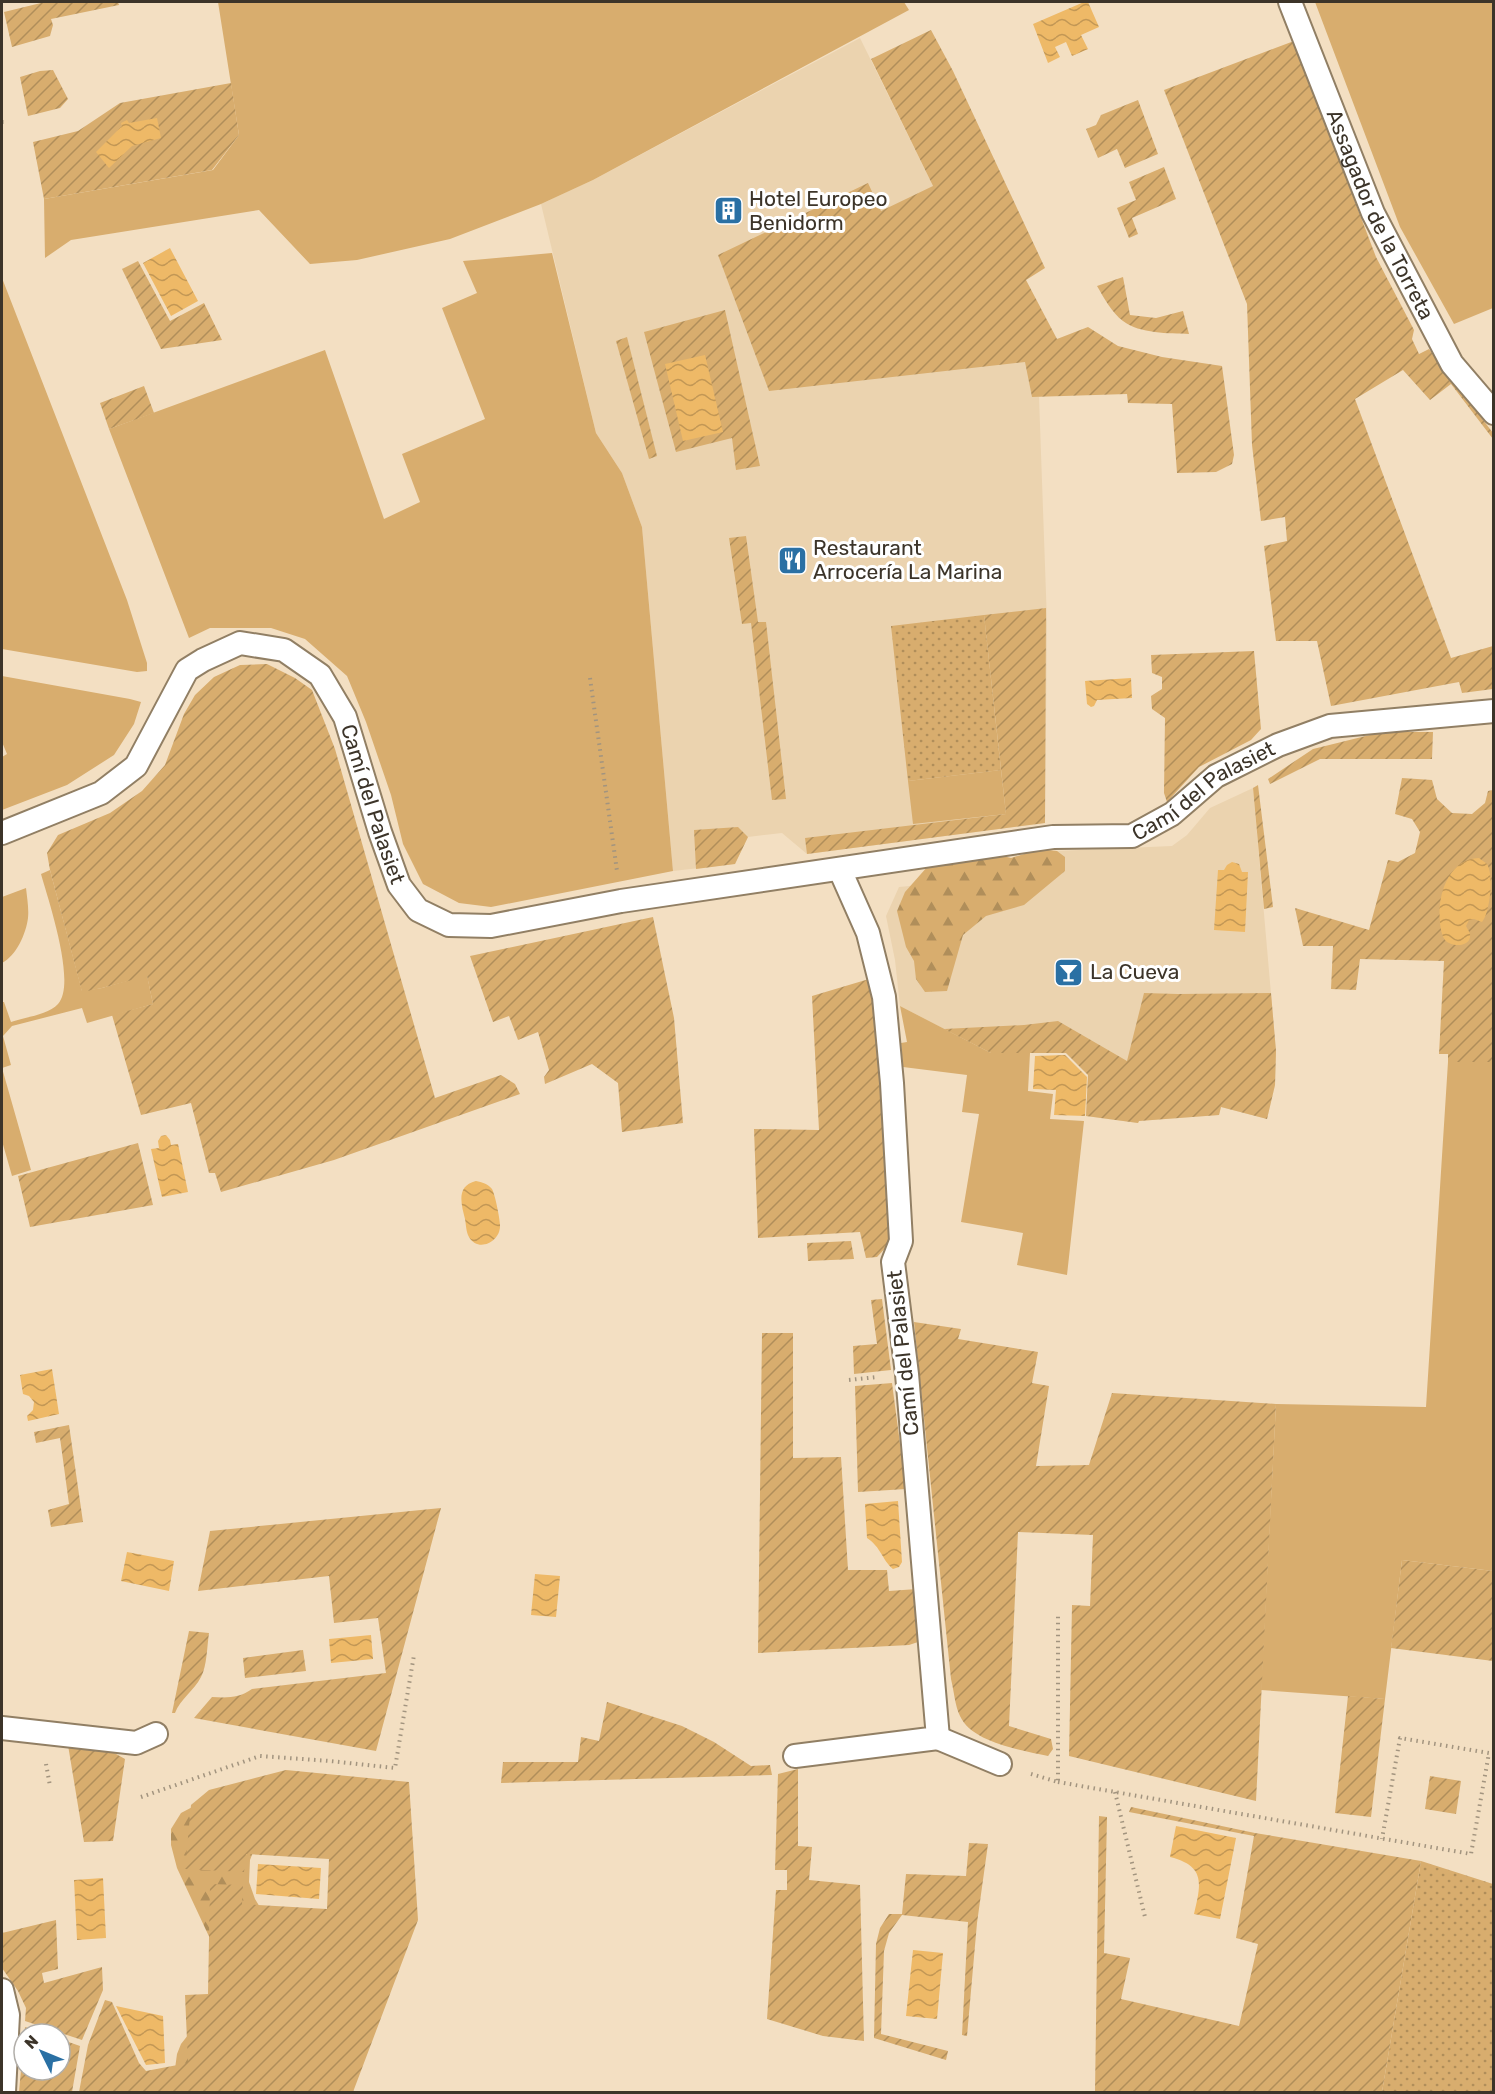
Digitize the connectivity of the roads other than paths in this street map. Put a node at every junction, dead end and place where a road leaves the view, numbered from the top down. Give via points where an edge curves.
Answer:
1 (1290, 2) edge
2 (1494, 413) edge
3 (1494, 711) edge
4 (2, 833) edge
5 (840, 870) junction
6 (2, 1728) edge
7 (156, 1734) dead end
8 (938, 1738) junction
9 (795, 1756) dead end
10 (1000, 1764) road end
11 (2, 1990) edge
12 (4, 2092) edge

1 - 2 lane, Assagador de la Torreta via 1372,213 1452,364
3 - 5 lane, Camí del Palasiet via 1329,726 1278,745 1216,776 1172,814 1132,836 1053,837
4 - 5 lane, Camí del Palasiet via 101,794 136,766 187,670 240,643 284,650 320,675 345,717 399,885 418,910 449,925 491,926 621,901
5 - 8 lane, Camí del Palasiet via 868,933 885,997 901,1241 893,1262 907,1374
6 - 7 lane via 136,1743
8 - 9 lane
8 - 10 lane
11 - 12 lane via 8,2015

